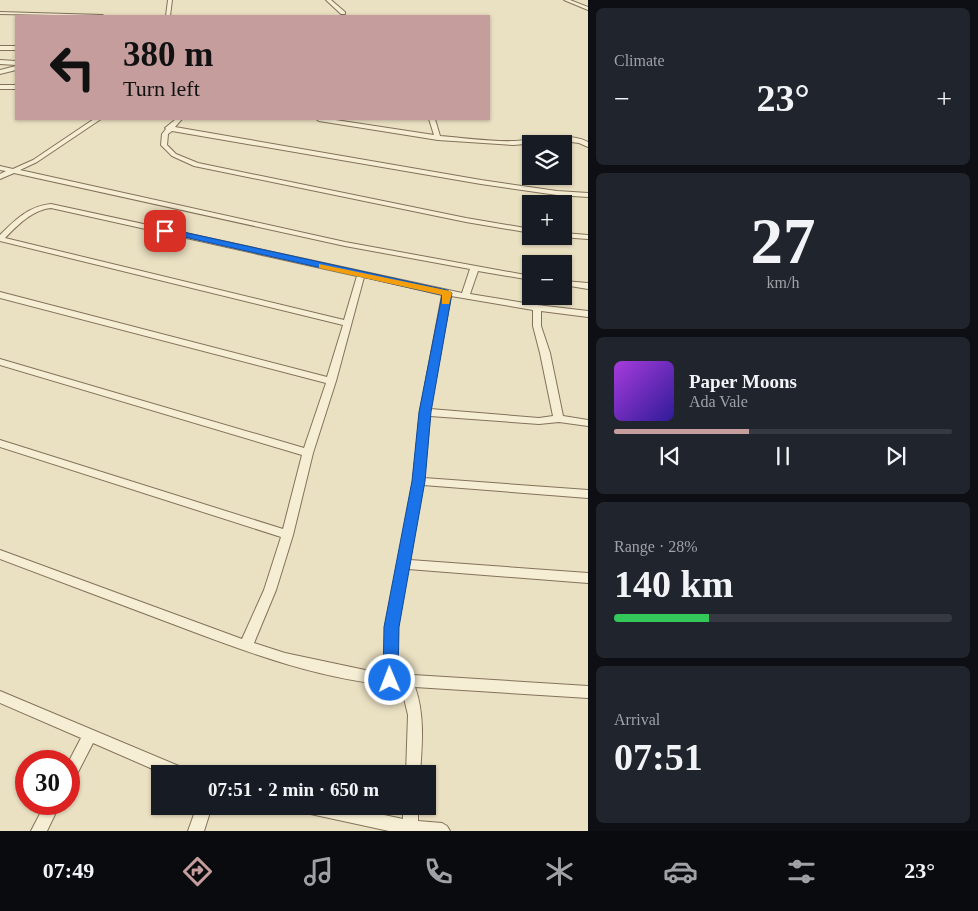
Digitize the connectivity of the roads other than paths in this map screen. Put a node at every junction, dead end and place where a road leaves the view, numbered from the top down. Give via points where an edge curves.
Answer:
1 (163, 0) edge
2 (328, 0) edge
3 (566, 0) edge
4 (170, 1) edge
5 (342, 6) dead end
6 (588, 9) edge
7 (0, 13) edge
8 (343, 13) junction
9 (68, 15) edge
10 (168, 15) edge
11 (346, 15) edge
12 (0, 48) edge
13 (15, 48) edge
14 (0, 62) edge
15 (15, 62) edge
16 (15, 68) edge
17 (0, 72) edge
18 (0, 87) edge
19 (15, 87) edge
20 (96, 120) edge
21 (178, 120) edge
22 (325, 120) edge
23 (432, 120) edge
24 (168, 128) junction
25 (438, 138) junction
26 (588, 146) edge
27 (0, 168) edge
28 (13, 170) junction
29 (0, 177) edge
30 (588, 195) edge
31 (522, 229) edge
32 (572, 235) edge
33 (588, 237) edge
34 (0, 239) edge
35 (474, 269) junction
36 (361, 276) junction
37 (522, 277) edge
38 (572, 284) edge
39 (588, 286) edge
40 (447, 293) junction
41 (0, 295) edge
42 (465, 296) junction
43 (537, 308) junction
44 (588, 314) edge
45 (347, 323) junction
46 (0, 362) edge
47 (332, 381) junction
48 (425, 412) junction
49 (559, 419) junction
50 (588, 423) edge
51 (0, 443) edge
52 (308, 453) junction
53 (418, 481) junction
54 (588, 494) edge
55 (287, 535) junction
56 (0, 554) edge
57 (404, 564) junction
58 (588, 578) edge
59 (246, 646) junction
60 (390, 680) junction
61 (406, 681) junction
62 (588, 692) edge
63 (0, 697) edge
64 (90, 736) junction
65 (80, 755) edge
66 (159, 765) edge
67 (413, 765) edge
68 (47, 815) edge
69 (202, 815) edge
70 (347, 815) edge
71 (411, 815) edge
72 (410, 829) edge
73 (39, 831) edge
74 (196, 831) edge
75 (442, 831) edge

1 - 4 street
2 - 8 street
3 - 6 street
4 - 10 street
5 - 8 street
7 - 9 street
8 - 11 street
12 - 13 street
14 - 15 street
16 - 17 street
18 - 19 street
20 - 28 street via 35,161
21 - 24 street
22 - 25 street
23 - 25 street
24 - 30 street via 481,182
24 - 31 street via 164,139 168,150 196,165
25 - 26 street via 514,143 577,140
27 - 28 street
28 - 29 street
28 - 35 street via 345,244
32 - 33 street
34 - 36 street via 33,212 51,206
34 - 45 street
35 - 37 street
35 - 42 street
36 - 40 street
36 - 45 street
38 - 39 street
40 - 42 street
40 - 48 street
41 - 47 street
42 - 43 street
43 - 44 street
43 - 49 street via 537,326
45 - 47 street
46 - 52 street
47 - 52 street
48 - 49 street via 539,421
48 - 53 street
49 - 50 street
51 - 55 street
52 - 55 street
53 - 54 street
53 - 57 street
55 - 59 street via 270,590
56 - 59 street
57 - 58 street
57 - 60 street via 392,627
59 - 60 street via 285,659
60 - 61 street
61 - 62 street
61 - 67 street via 414,712
63 - 64 street
64 - 65 street
64 - 66 street
68 - 73 street
69 - 74 street
70 - 72 street
71 - 72 street
72 - 75 street

